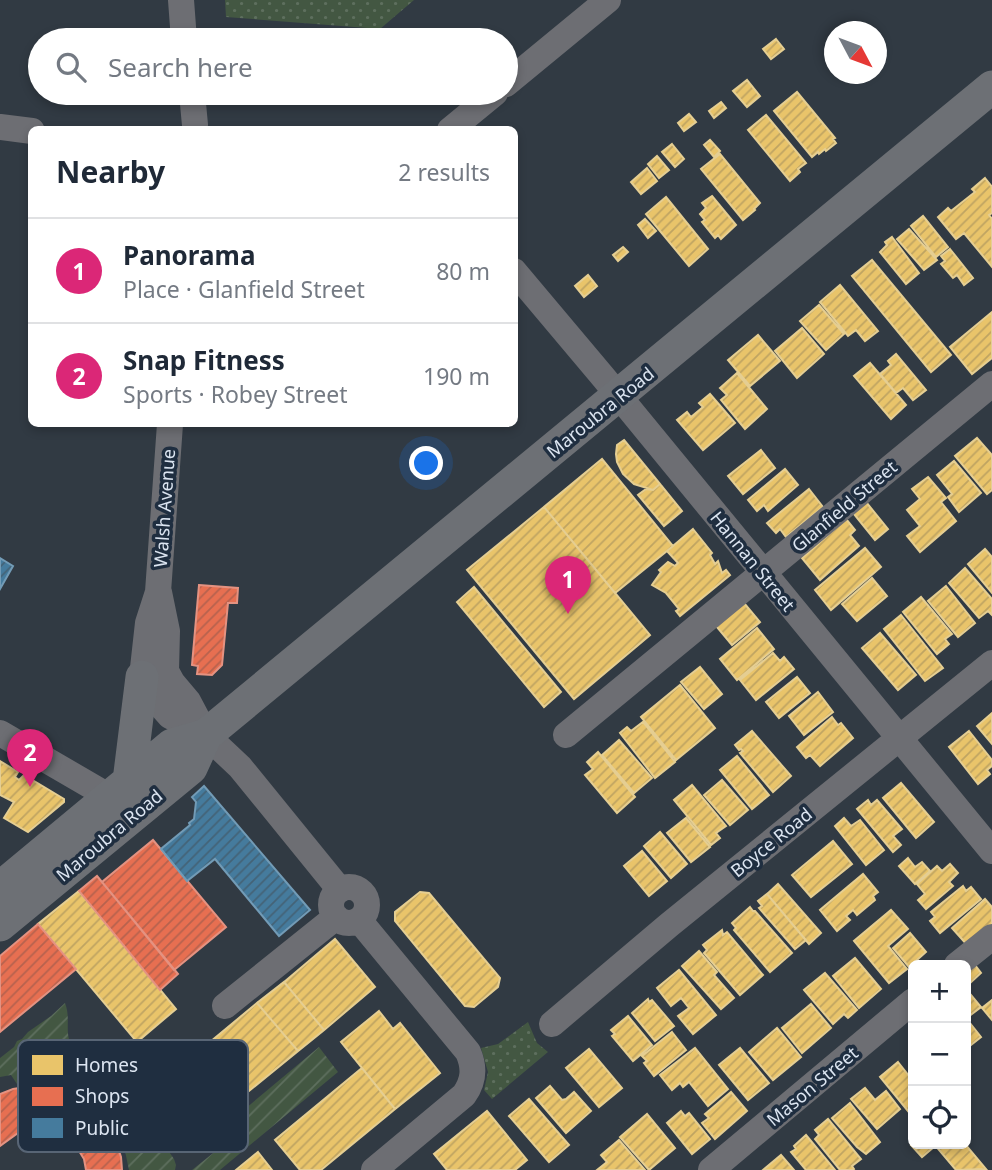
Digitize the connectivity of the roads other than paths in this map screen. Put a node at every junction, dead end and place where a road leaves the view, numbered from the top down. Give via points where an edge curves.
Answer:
1 (181, 0) edge
2 (608, 0) edge
3 (183, 28) edge
4 (518, 74) edge
5 (992, 87) edge
6 (192, 105) edge
7 (480, 105) edge
8 (193, 126) edge
9 (455, 126) edge
10 (0, 127) edge
11 (28, 130) edge
12 (518, 276) edge
13 (992, 384) edge
14 (619, 396) junction
15 (170, 427) edge
16 (763, 573) junction
17 (158, 592) junction
18 (992, 663) edge
19 (142, 677) junction
20 (0, 733) edge
21 (206, 735) junction
22 (566, 735) dead end
23 (900, 738) junction
24 (120, 789) junction
25 (992, 851) edge
26 (0, 888) edge
27 (347, 919) junction
28 (0, 925) edge
29 (992, 937) edge
30 (963, 960) edge
31 (908, 1005) edge
32 (225, 1006) dead end
33 (552, 1024) dead end
34 (374, 1170) edge
35 (711, 1170) edge

1 - 3 street
2 - 4 street
5 - 14 main road, Maroubra Road
6 - 8 street
7 - 9 street
10 - 11 street
12 - 14 street, Hannan Street
13 - 16 street, Glanfield Street
14 - 16 street, Hannan Street
14 - 21 main road, Maroubra Road
15 - 17 street, Walsh Avenue
16 - 22 street, Glanfield Street
16 - 23 street, Hannan Street
17 - 19 street, Walsh Avenue via 148,624
17 - 21 street, Walsh Avenue via 167,631 166,671
18 - 23 street, Boyce Road
19 - 21 street via 170,716
19 - 24 main road
20 - 24 street
21 - 24 main road, Maroubra Road via 172,745
21 - 27 street via 240,767 341,890 332,902 333,913
21 - 28 main road, Maroubra Road via 191,768
23 - 25 street, Hannan Street
23 - 33 street, Boyce Road
24 - 26 main road, Maroubra Road
27 - 32 street
27 - 34 street via 468,1052 473,1069 470,1087 455,1104
29 - 30 street
31 - 35 street, Mason Street

